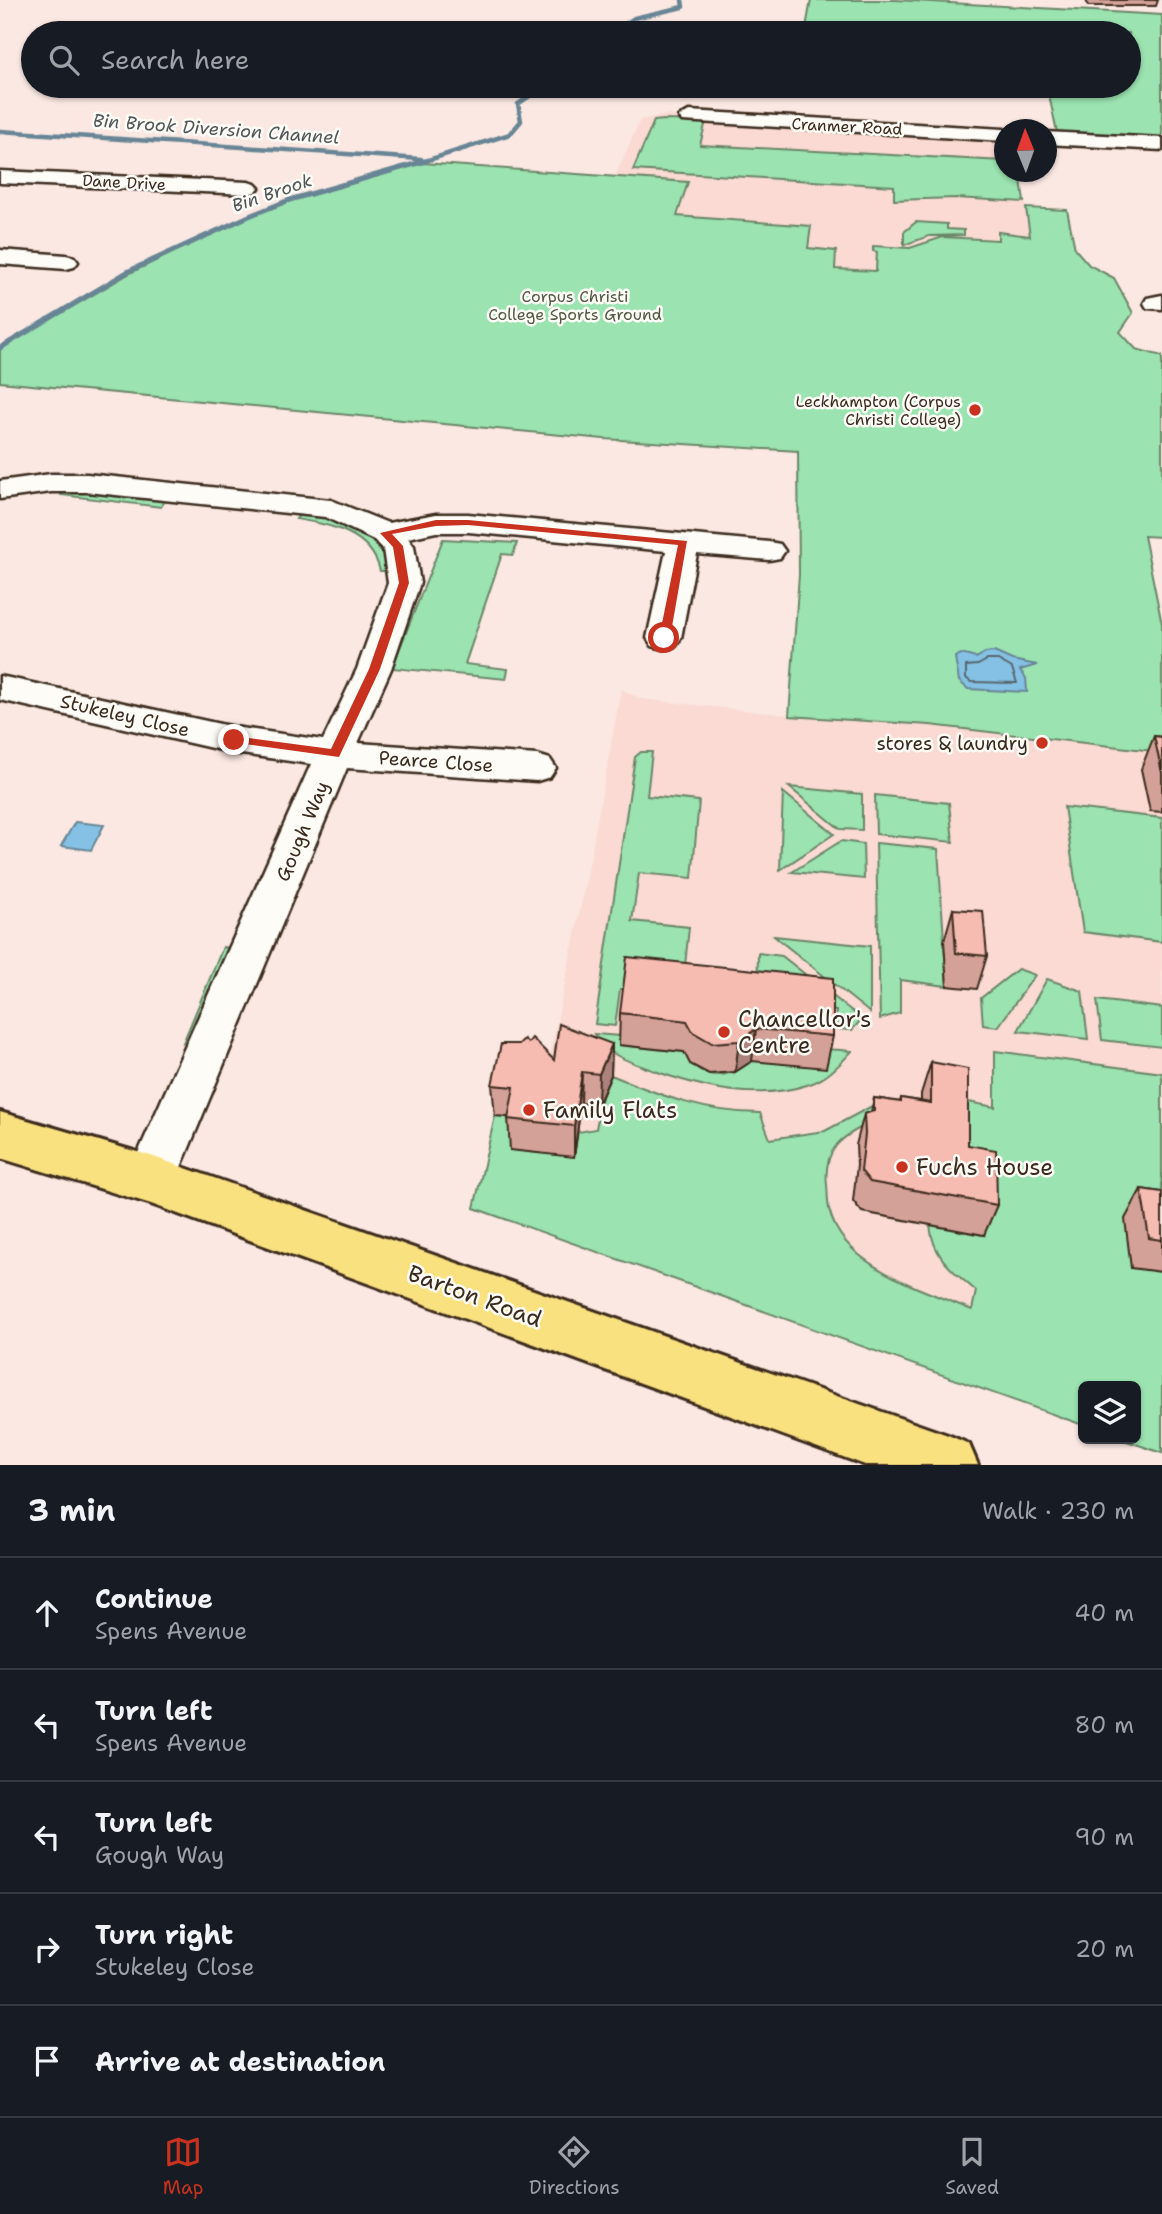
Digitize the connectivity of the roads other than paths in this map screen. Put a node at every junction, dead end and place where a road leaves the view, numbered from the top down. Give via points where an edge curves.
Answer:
1 (689, 117) dead end
2 (994, 134) edge
3 (1057, 139) edge
4 (1162, 144) edge
5 (0, 177) edge
6 (248, 188) dead end
7 (0, 257) edge
8 (66, 262) dead end
9 (0, 491) edge
10 (385, 533) junction
11 (683, 543) junction
12 (769, 551) dead end
13 (676, 626) dead end
14 (0, 688) edge
15 (334, 754) junction
16 (539, 769) dead end
17 (0, 1135) edge
18 (151, 1180) junction
19 (948, 1465) edge

1 - 2 street, Cranmer Road
3 - 4 street
5 - 6 street, Dane Drive
7 - 8 street
9 - 10 street via 87,483 331,509
10 - 11 street via 436,523 468,523
10 - 15 street, Gough Way via 398,546 404,583 374,669
11 - 12 street
11 - 13 street
14 - 15 street, Stukeley Close via 234,740
15 - 16 street, Pearce Close
15 - 18 street, Gough Way
17 - 18 main road, Barton Road
18 - 19 main road, Barton Road

